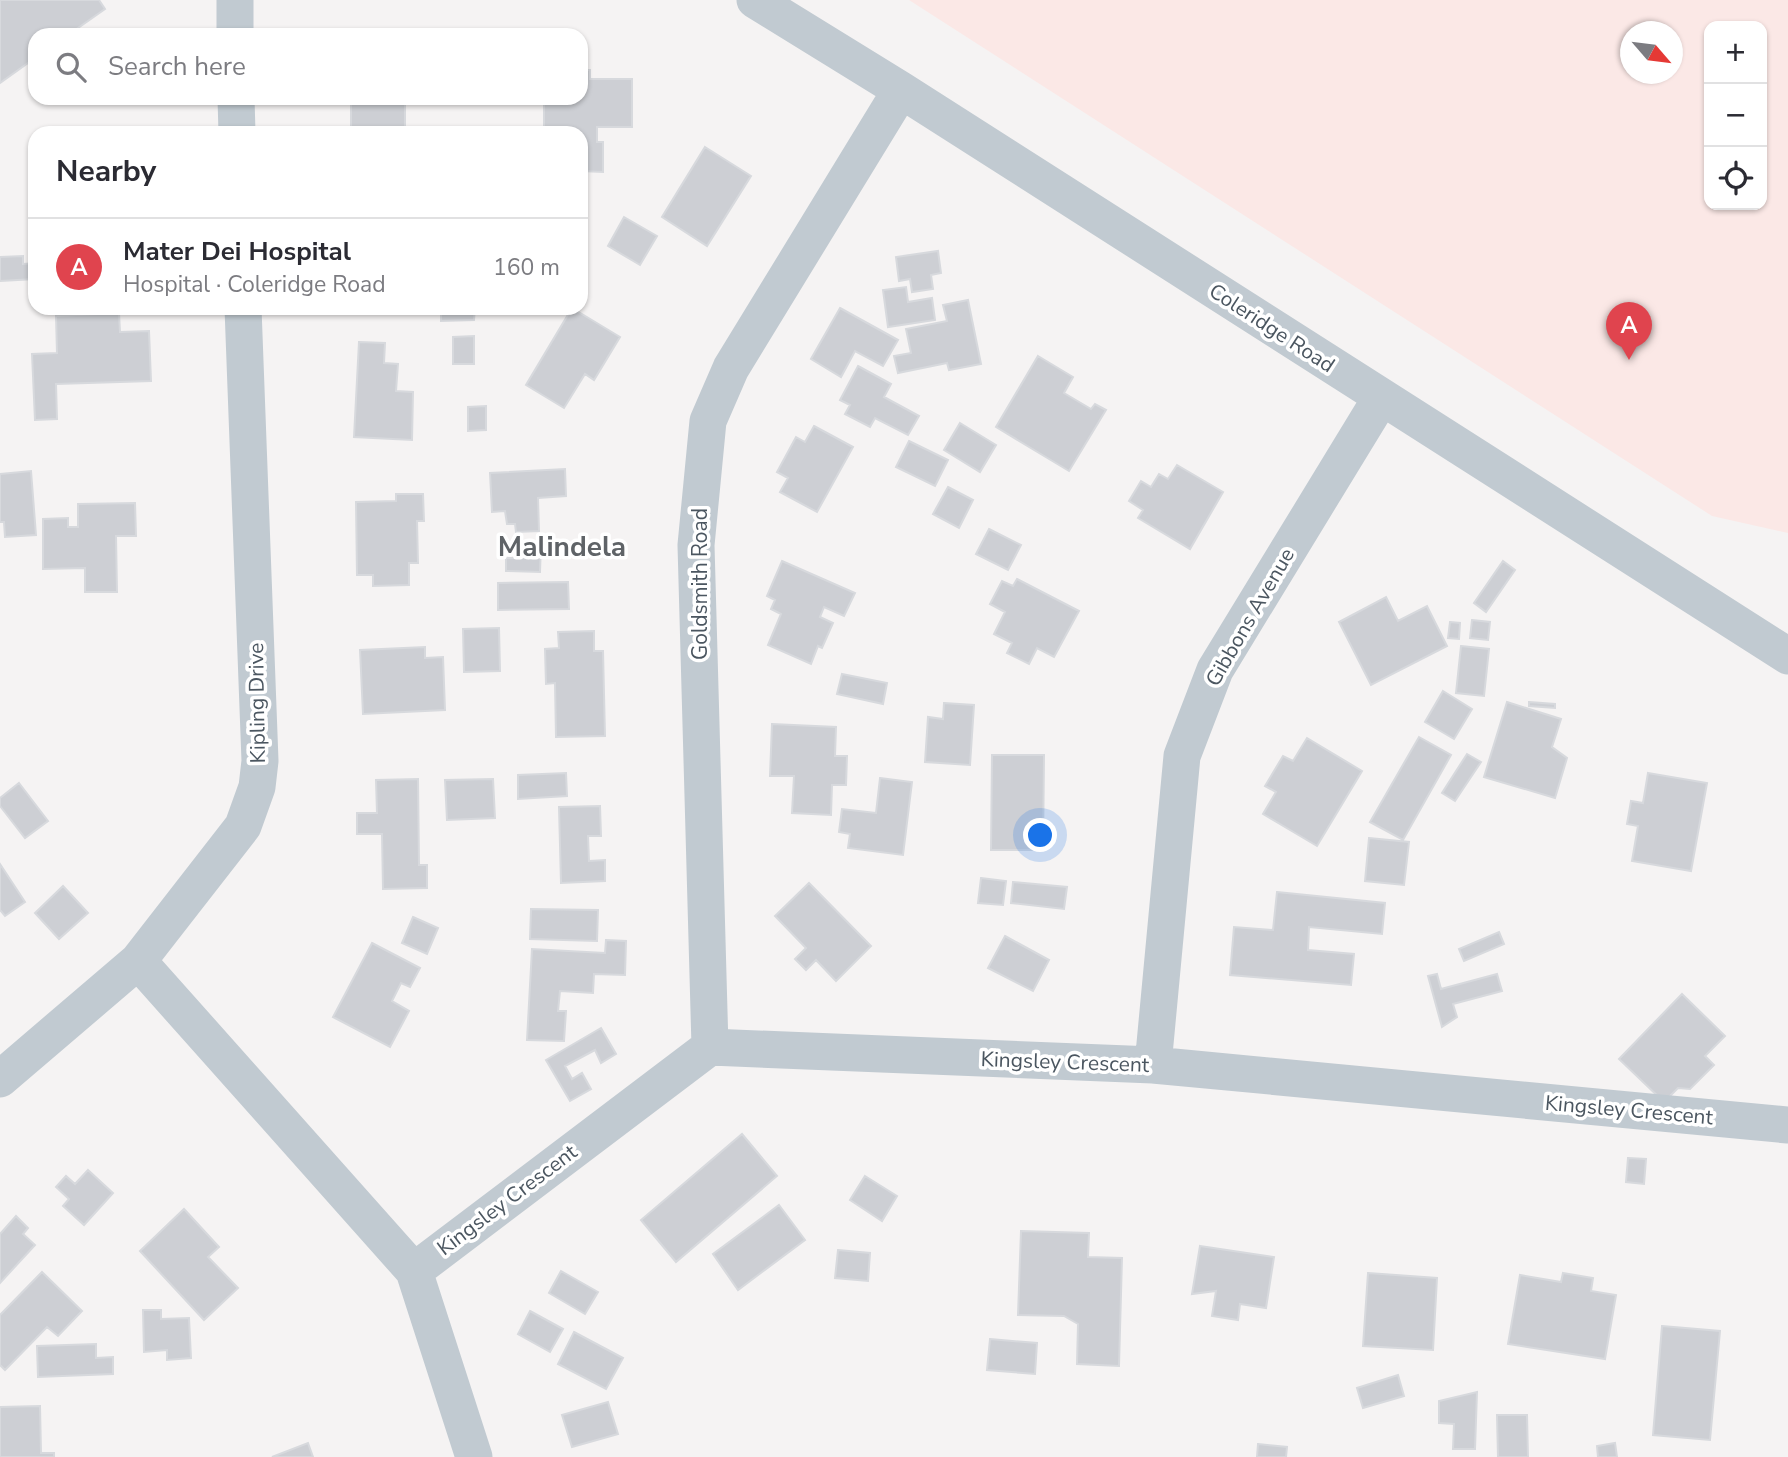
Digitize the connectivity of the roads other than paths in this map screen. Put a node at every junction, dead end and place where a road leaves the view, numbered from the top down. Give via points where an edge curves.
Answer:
1 (234, 0) edge
2 (755, 0) edge
3 (235, 28) edge
4 (901, 90) junction
5 (236, 105) edge
6 (237, 126) edge
7 (243, 315) edge
8 (1381, 398) junction
9 (1788, 656) edge
10 (138, 961) junction
11 (710, 1047) junction
12 (1153, 1065) junction
13 (0, 1079) edge
14 (1788, 1125) edge
15 (414, 1271) junction
16 (474, 1457) edge

1 - 3 street
2 - 4 street, Coleridge Road
4 - 8 street, Coleridge Road
4 - 11 street, Goldsmith Road via 731,368 708,421 696,545
5 - 6 street
7 - 10 street, Kipling Drive via 260,761 257,787 243,826
8 - 9 street, Coleridge Road
8 - 12 street, Gibbons Avenue via 1215,670 1182,756
10 - 13 street, Kipling Drive
10 - 15 street
11 - 12 street, Kingsley Crescent
11 - 15 street, Kingsley Crescent
12 - 14 street, Kingsley Crescent
15 - 16 street

